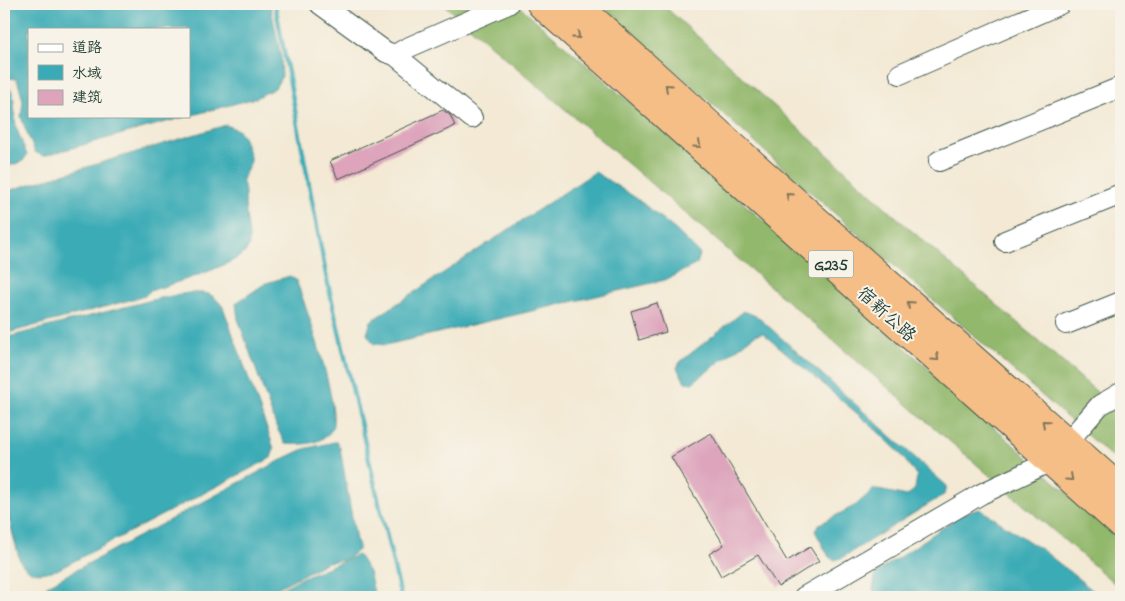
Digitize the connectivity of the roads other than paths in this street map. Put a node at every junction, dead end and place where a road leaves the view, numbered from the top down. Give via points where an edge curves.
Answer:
1 (320, 4) edge
2 (508, 4) edge
3 (541, 4) edge
4 (576, 4) edge
5 (1060, 4) edge
6 (395, 55) junction
7 (900, 74) dead end
8 (1121, 87) edge
9 (472, 118) dead end
10 (939, 161) dead end
11 (1121, 194) edge
12 (1005, 241) dead end
13 (1121, 302) edge
14 (1066, 324) dead end
15 (1121, 394) edge
16 (1059, 452) junction
17 (1121, 490) edge
18 (1121, 524) edge
19 (804, 597) edge

1 - 6 street via 386,52
2 - 6 street
3 -> 16 highway, 宿新公路 / G235
16 -> 4 highway, 宿新公路 via 753,164
5 - 7 street
6 - 9 street
8 - 10 street
11 - 12 street
13 - 14 street
15 - 16 street via 1100,405
16 - 17 highway, 宿新公路
16 -> 18 highway, 宿新公路 / G235
16 - 19 street

